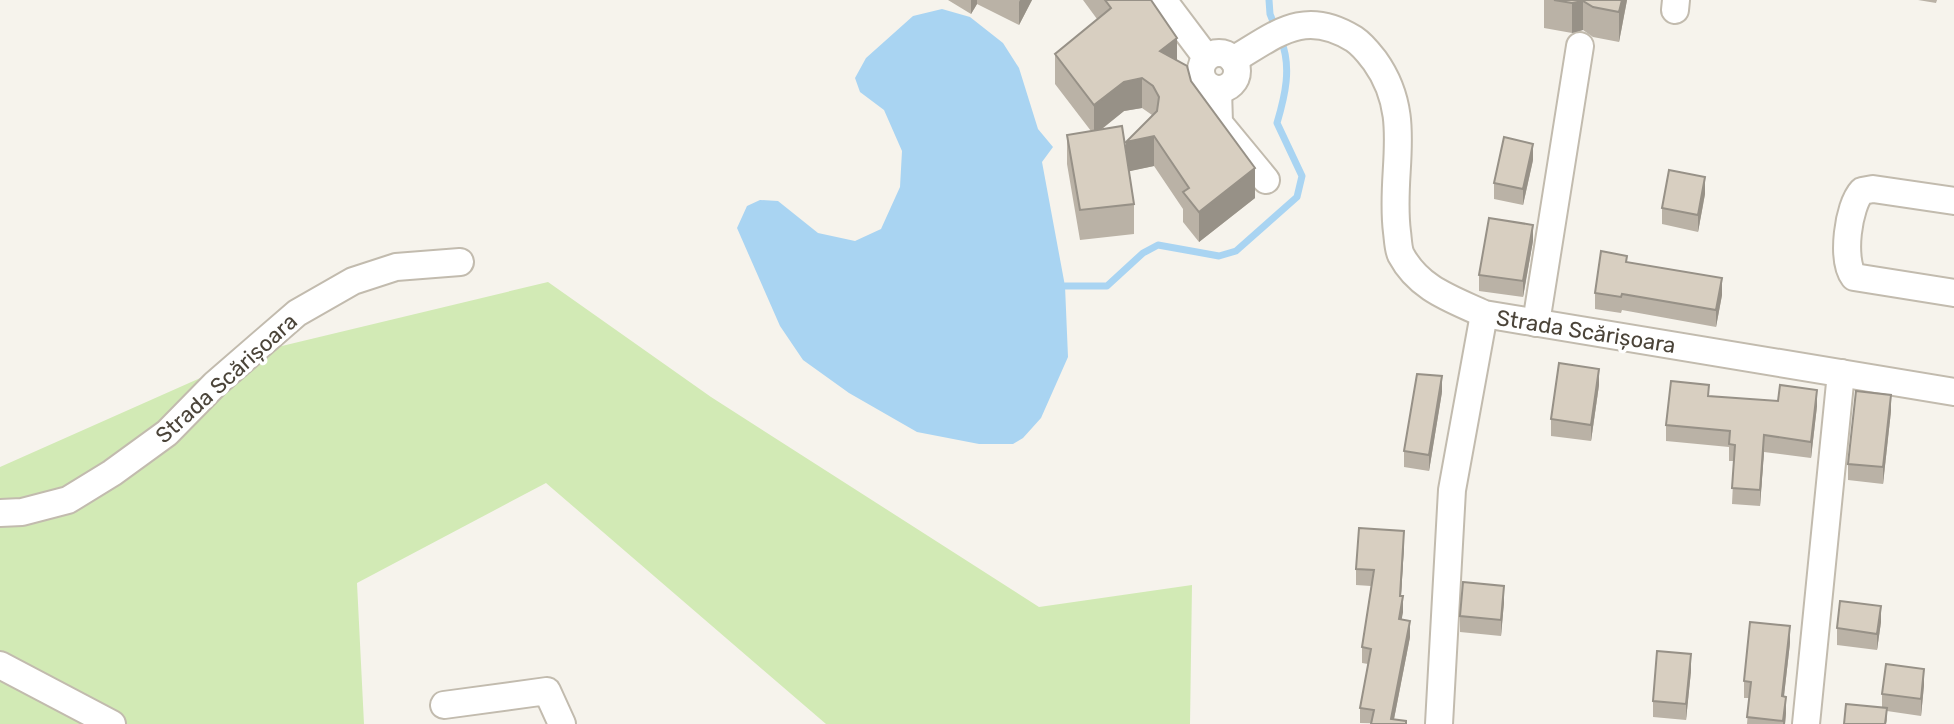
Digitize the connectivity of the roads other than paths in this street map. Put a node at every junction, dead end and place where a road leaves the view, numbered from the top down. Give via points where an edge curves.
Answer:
1 (1163, 0) edge
2 (1580, 46) dead end
3 (1206, 57) junction
4 (1233, 60) junction
5 (1218, 90) junction
6 (1266, 180) dead end
7 (1954, 201) edge
8 (460, 262) dead end
9 (1954, 293) edge
10 (1484, 314) junction
11 (1536, 323) junction
12 (1841, 373) junction
13 (1954, 392) edge
14 (0, 513) edge
15 (0, 665) edge
16 (444, 705) dead end
17 (112, 724) edge
18 (562, 724) edge
19 (1439, 724) edge
20 (1806, 724) edge

1 - 3 street
2 - 11 street
3 - 4 street via 1218,53
3 - 5 street via 1200,74 1206,85
4 - 5 street via 1234,81
4 - 10 street via 1280,33 1312,23 1337,28 1363,44 1388,79 1400,127 1395,217 1400,254 1426,287
5 - 6 street via 1219,123
7 - 9 street via 1862,191 1855,199 1846,256 1854,277
8 - 14 street, Strada Scărișoara via 396,267 353,281 297,313 167,433 112,473 68,500
10 - 11 street, Strada Scărișoara
10 - 19 street, Strada Scărișoara via 1452,490
11 - 12 street, Strada Scărișoara
12 - 13 street, Strada Scărișoara
12 - 20 street
15 - 17 street
16 - 18 street via 547,691

